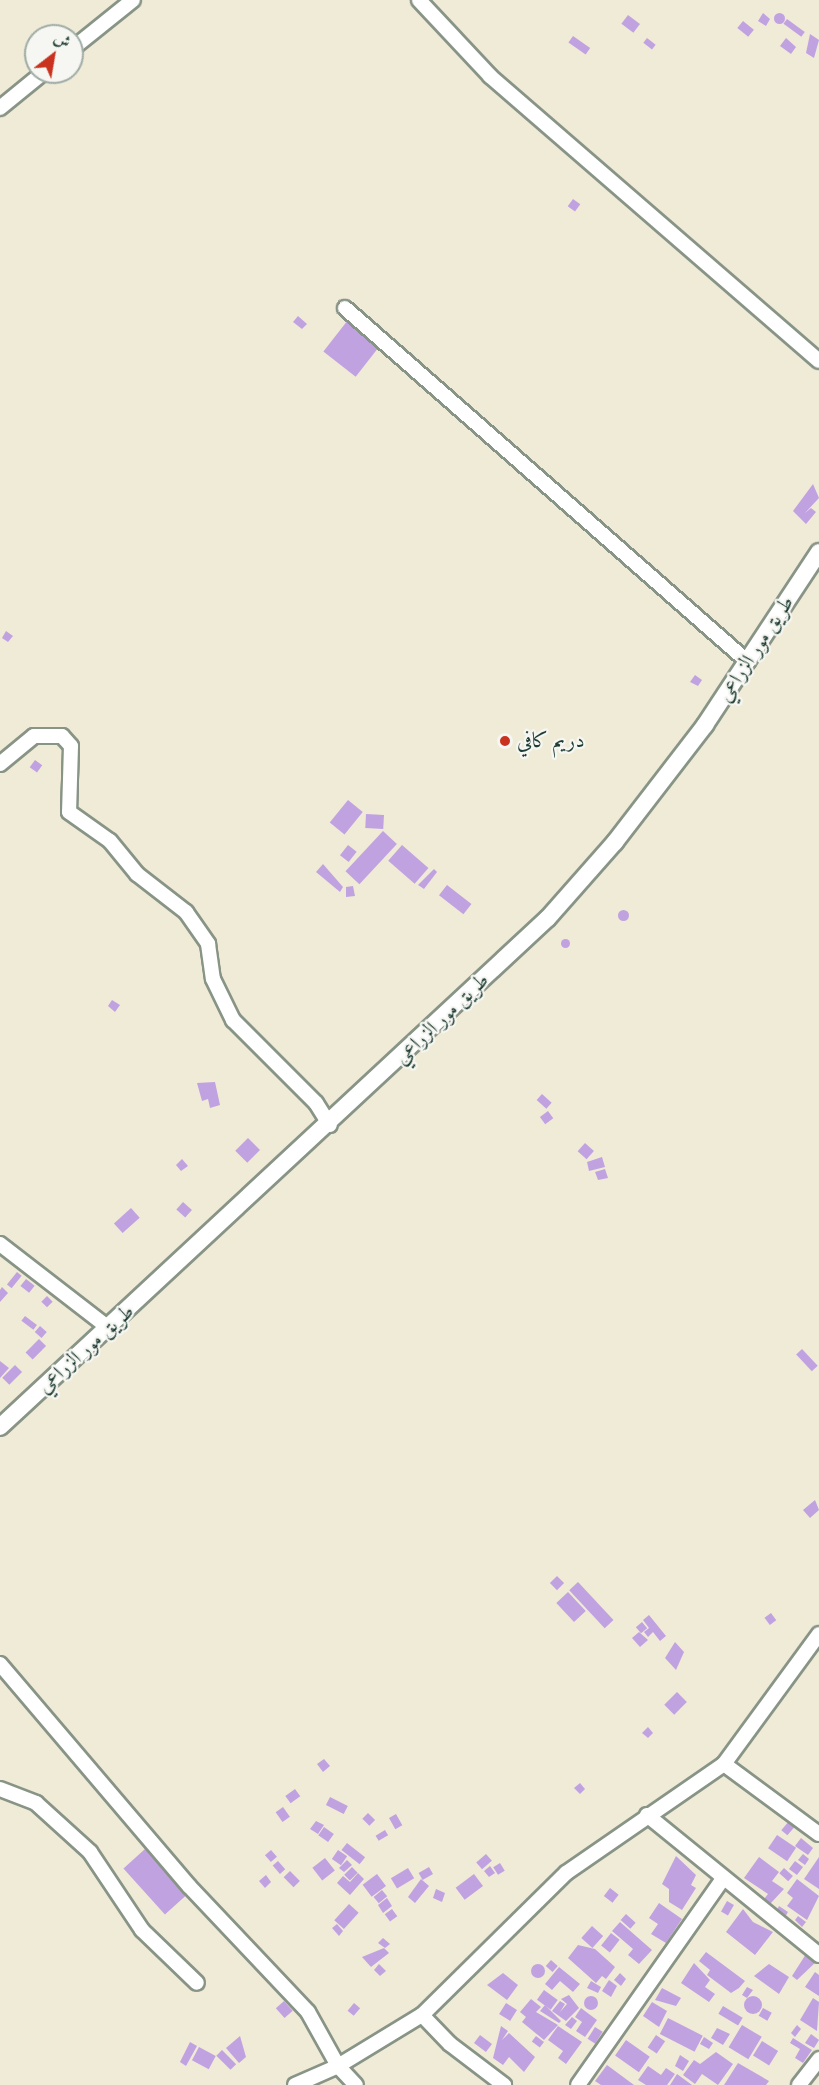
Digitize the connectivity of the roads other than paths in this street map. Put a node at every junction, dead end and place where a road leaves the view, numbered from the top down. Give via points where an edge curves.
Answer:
1 (133, 0) edge
2 (419, 0) edge
3 (84, 39) edge
4 (29, 84) edge
5 (0, 108) edge
6 (345, 308) dead end
7 (819, 361) edge
8 (819, 552) edge
9 (748, 662) junction
10 (0, 764) edge
11 (330, 1125) junction
12 (0, 1244) edge
13 (110, 1329) junction
14 (0, 1427) edge
15 (819, 1634) edge
16 (0, 1664) edge
17 (724, 1764) junction
18 (0, 1789) edge
19 (647, 1815) junction
20 (819, 1834) edge
21 (723, 1879) junction
22 (819, 1955) edge
23 (197, 1983) dead end
24 (423, 2015) junction
25 (819, 2059) edge
26 (338, 2067) junction
27 (295, 2085) edge
28 (356, 2085) edge
29 (504, 2085) edge
30 (578, 2085) edge
31 (799, 2085) edge

1 - 3 street
2 - 7 street via 490,76
4 - 5 street
6 - 9 street
8 - 9 street, طريق مور الزراعي
9 - 11 street, طريق مور الزراعي via 667,777 548,918
10 - 11 street via 34,736 62,736 71,746 69,812 110,841 137,874 186,912 208,944 213,979 233,1020 316,1103
11 - 13 street, طريق مور الزراعي
12 - 13 street
13 - 14 street, طريق مور الزراعي
15 - 17 street
16 - 26 street via 189,1886 308,2012
17 - 19 street
17 - 20 street
18 - 23 street via 36,1803 90,1852 142,1930
19 - 21 street
19 - 24 street via 525,1907
21 - 22 street
21 - 30 street
24 - 26 street
24 - 29 street via 450,2044
25 - 31 street
26 - 27 street
26 - 28 street

